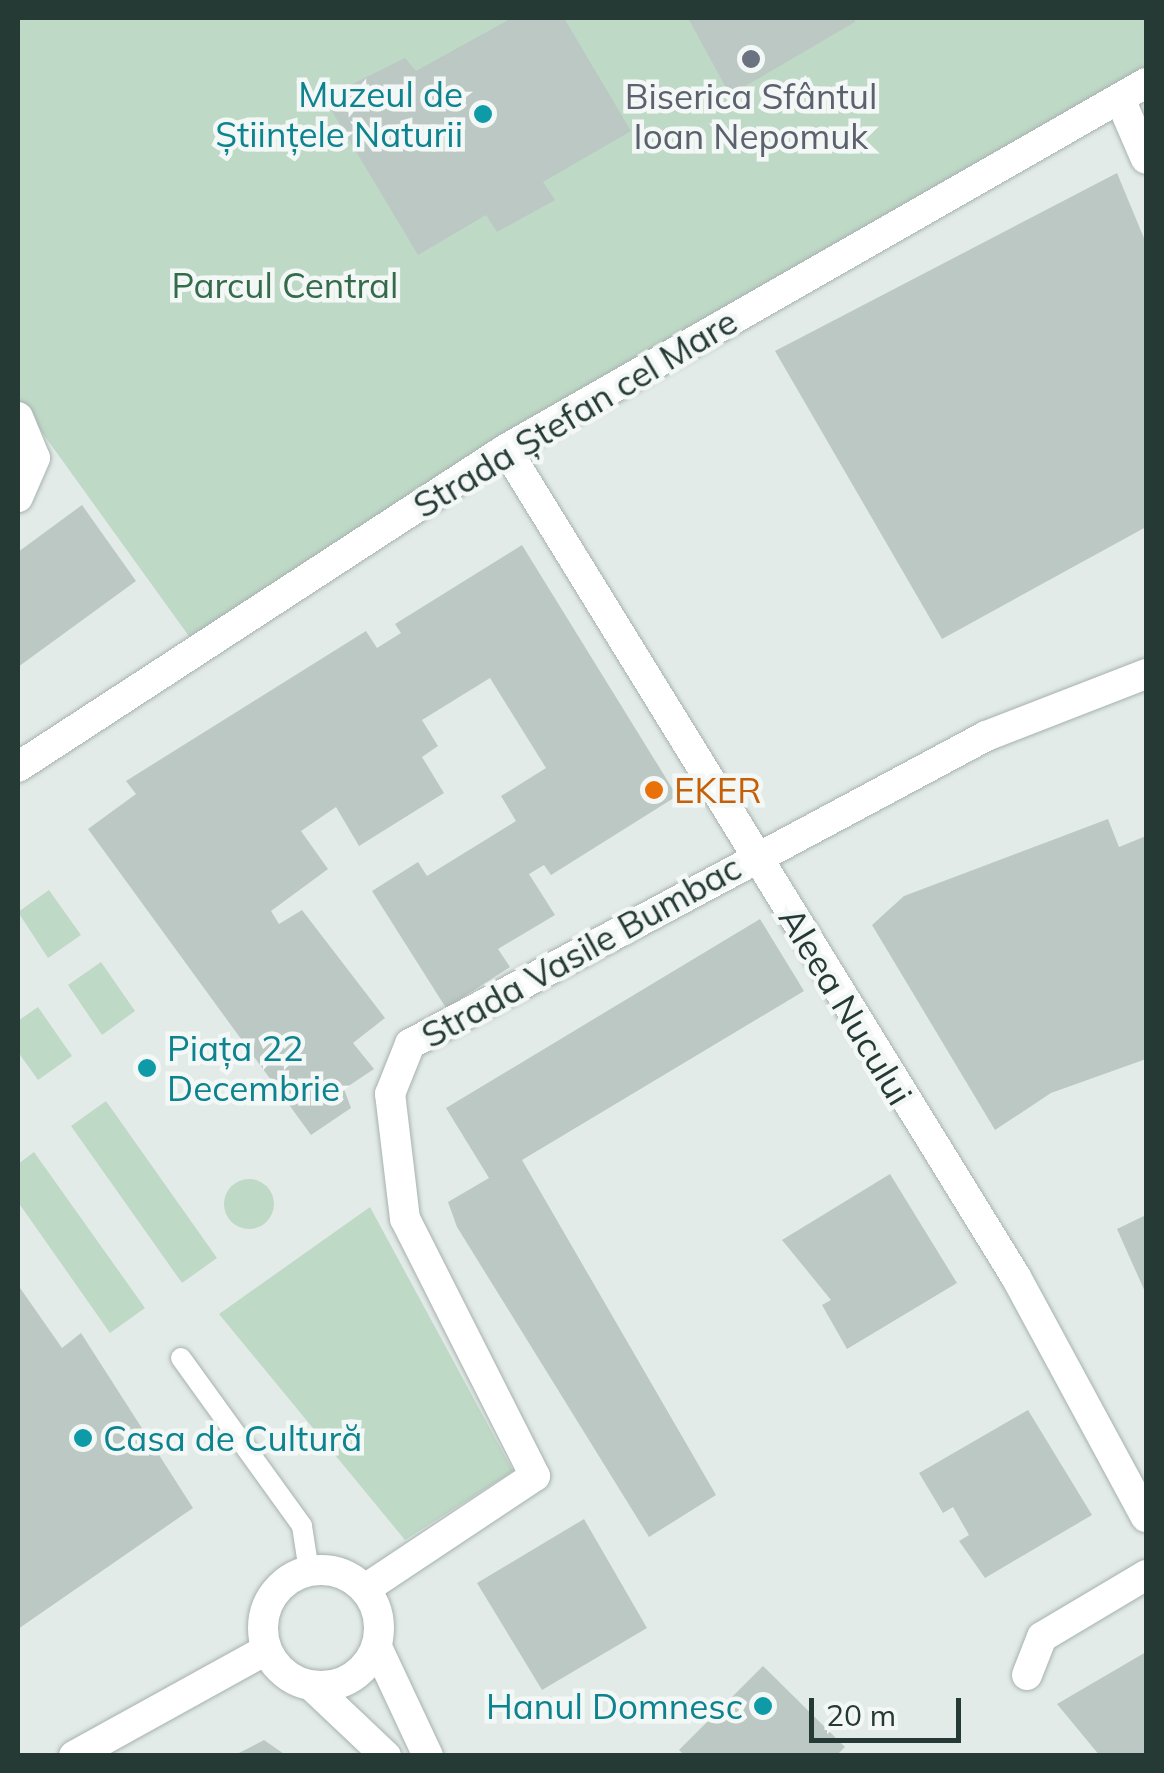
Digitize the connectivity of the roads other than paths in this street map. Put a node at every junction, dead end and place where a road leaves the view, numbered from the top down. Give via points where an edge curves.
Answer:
1 (1146, 84) edge
2 (1120, 99) junction
3 (1146, 159) edge
4 (18, 417) edge
5 (506, 449) junction
6 (18, 497) edge
7 (1146, 674) edge
8 (18, 766) edge
9 (756, 854) junction
10 (181, 1358) dead end
11 (1146, 1517) edge
12 (309, 1571) junction
13 (1146, 1574) edge
14 (365, 1589) junction
15 (377, 1648) junction
16 (266, 1650) junction
17 (1027, 1675) dead end
18 (312, 1686) junction
19 (74, 1756) edge
20 (386, 1756) edge
21 (428, 1756) edge

1 - 2 street, Strada Ștefan cel Mare
2 - 3 street
2 - 5 street, Strada Ștefan cel Mare
4 - 6 street via 35,458
5 - 8 street, Strada Ștefan cel Mare
5 - 9 street, Aleea Nucului
7 - 9 street, Strada Vasile Bumbac via 986,736
9 - 11 street, Aleea Nucului via 1016,1277
9 - 14 street, Strada Vasile Bumbac via 410,1044 393,1069 392,1146 405,1219 535,1476
10 - 12 lane via 302,1526
12 - 14 street via 330,1570
12 - 16 street via 265,1609
13 - 17 street via 1042,1636
14 - 15 street
15 - 18 street via 351,1679
15 - 21 street
16 - 18 street
16 - 19 street
18 - 20 street

